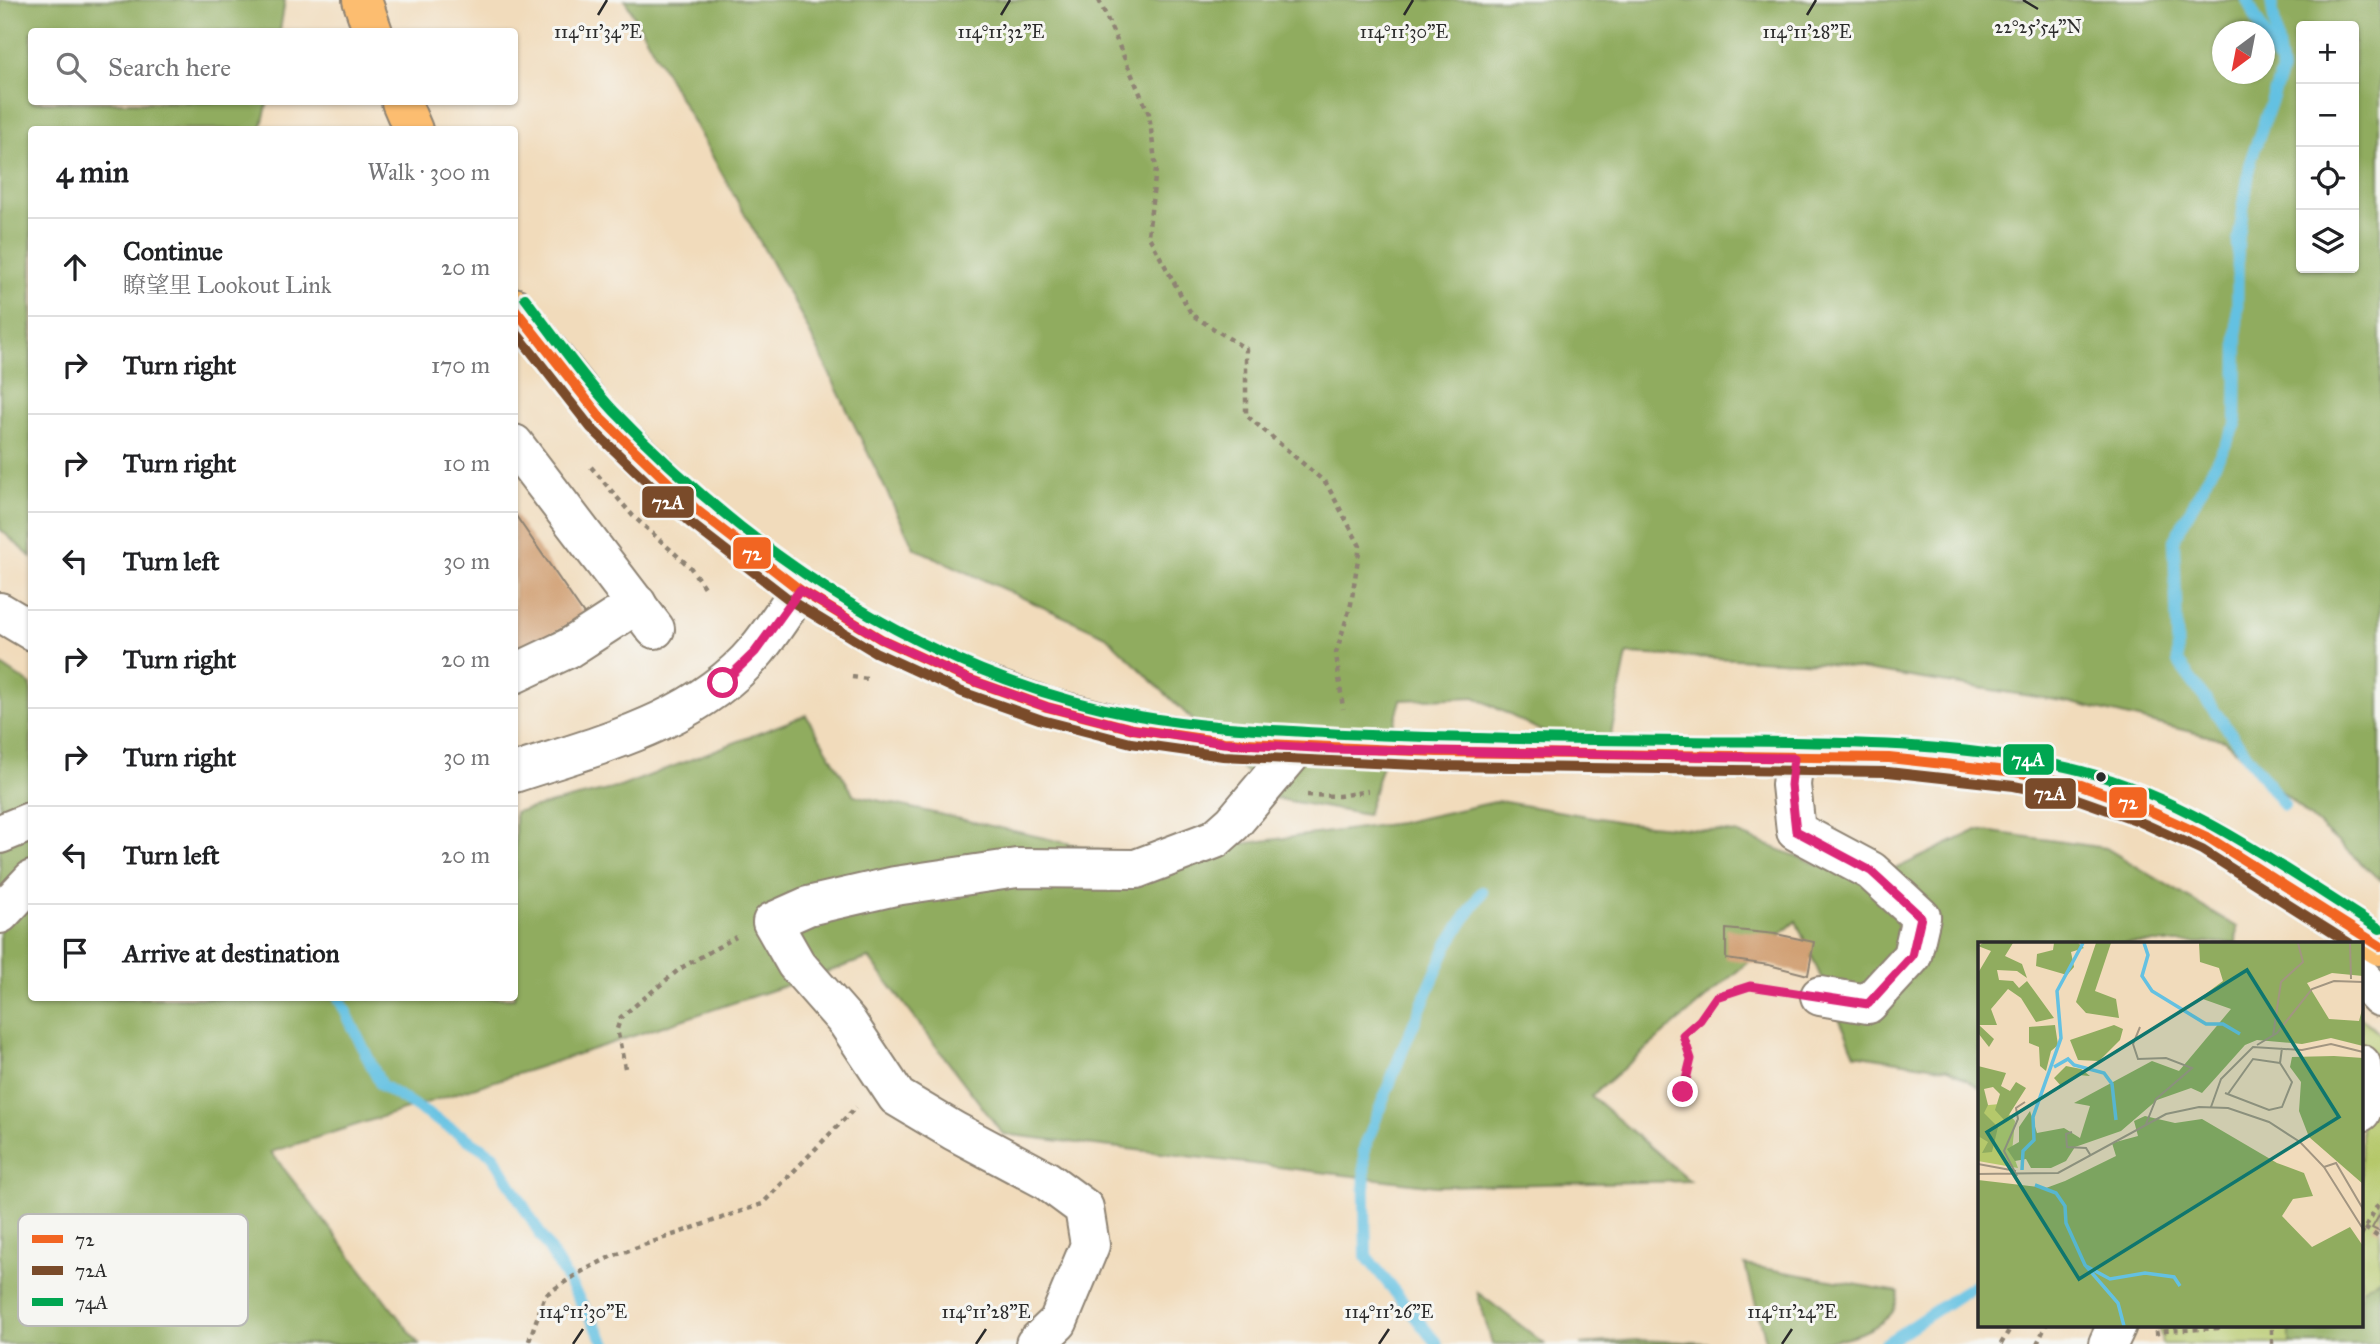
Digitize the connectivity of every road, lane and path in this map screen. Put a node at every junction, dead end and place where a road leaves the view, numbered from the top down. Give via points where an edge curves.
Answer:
1 (362, 0) edge
2 (1099, 0) edge
3 (372, 28) edge
4 (402, 105) edge
5 (411, 126) edge
6 (518, 312) edge
7 (518, 449) edge
8 (800, 590) junction
9 (0, 612) edge
10 (28, 629) edge
11 (518, 672) edge
12 (1345, 721) dead end
13 (1298, 746) junction
14 (1794, 758) junction
15 (518, 772) edge
16 (28, 823) edge
17 (0, 834) edge
18 (28, 884) edge
19 (0, 914) edge
20 (772, 922) junction
21 (2367, 942) edge
22 (2362, 979) edge
23 (1820, 996) joint
24 (2380, 998) edge
25 (625, 1068) dead end
26 (2362, 1071) edge
27 (884, 1078) junction
28 (1683, 1092) dead end
29 (2362, 1109) edge
30 (2380, 1201) edge
31 (2365, 1228) junction
32 (2362, 1233) edge
33 (2380, 1238) edge
34 (2011, 1326) edge
35 (2045, 1326) edge
36 (2218, 1326) edge
37 (2272, 1326) edge
38 (2111, 1337) edge
39 (528, 1341) dead end
40 (1035, 1344) edge
41 (2000, 1344) edge
42 (2036, 1344) edge
43 (2272, 1344) edge

1 - 3 main road
2 - 12 path via 1149,114 1156,169 1148,235 1192,315 1246,349 1246,415 1326,482 1360,546 1352,604 1336,653
4 - 5 main road
6 - 8 main road via 601,418 699,512
7 - 11 street via 645,616
8 - 13 main road via 881,639 968,679 1047,707 1133,729 1224,743
8 - 15 street via 755,652 723,683 684,710 623,737
9 - 10 street
13 - 14 main road
13 - 20 street via 1215,839 1136,869 1017,868 895,886 808,906
14 - 21 main road via 1889,758 2016,772 2081,785 2209,838
14 - 23 street via 1791,785 1796,831 1871,871 1921,917 1912,956 1868,1004
16 - 17 street
18 - 19 street
20 - 25 path via 681,968 621,1017 617,1029
20 - 27 street via 796,964 847,1023
22 - 24 street
23 - 28 path via 1750,986 1716,997 1683,1035 1691,1059
26 - 29 street via 2366,1098
27 - 39 path via 762,1203 612,1256 579,1273 545,1295
27 - 40 street via 897,1097 1046,1180 1084,1208 1090,1245 1058,1322
30 - 31 path
31 - 32 path
31 - 33 path
34 - 41 path
35 - 42 path
36 - 38 path via 2166,1331 2130,1341
37 - 43 path

